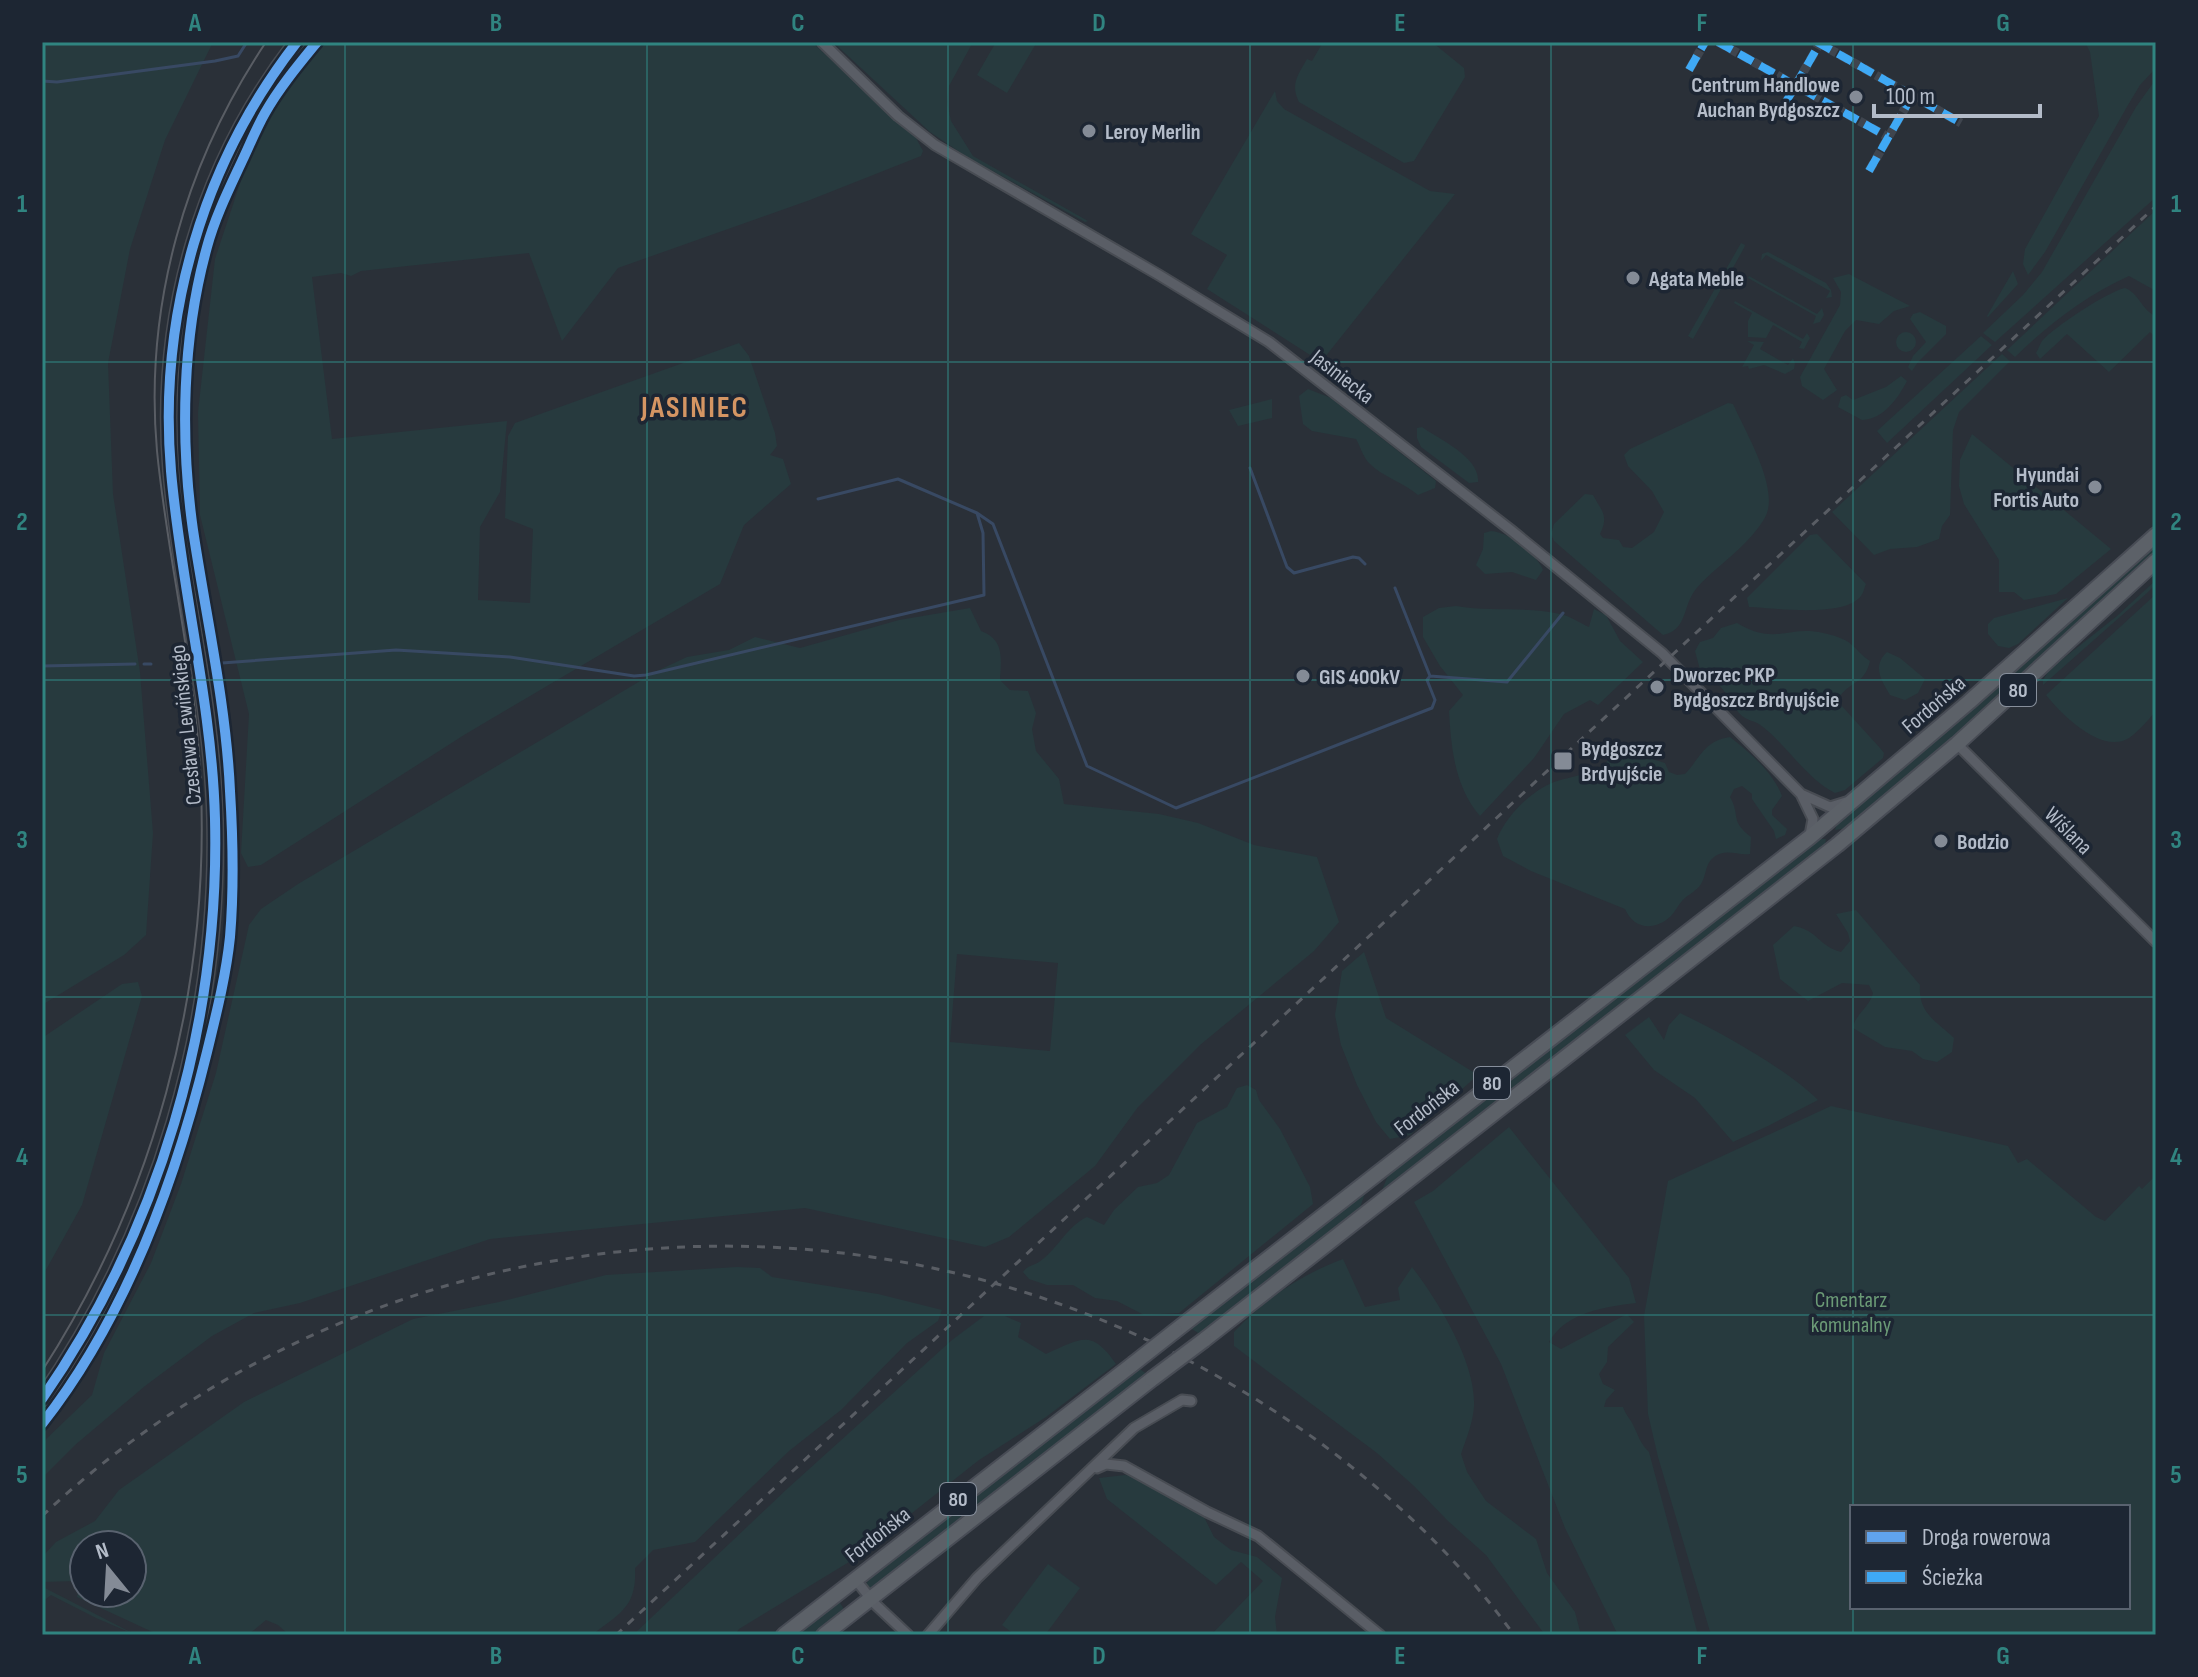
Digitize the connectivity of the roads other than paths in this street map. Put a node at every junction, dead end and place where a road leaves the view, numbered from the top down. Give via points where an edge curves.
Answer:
1 (297, 42) edge
2 (822, 42) edge
3 (2156, 535) edge
4 (2156, 561) edge
5 (2156, 571) edge
6 (2133, 583) junction
7 (1957, 744) junction
8 (1801, 794) junction
9 (1862, 794) junction
10 (1810, 837) junction
11 (2156, 942) edge
12 (42, 1399) edge
13 (1191, 1401) dead end
14 (1090, 1471) junction
15 (855, 1579) junction
16 (871, 1599) junction
17 (784, 1635) edge
18 (824, 1635) edge
19 (908, 1635) edge
20 (928, 1635) edge
21 (1380, 1635) edge

1 - 12 street, Czesława Lewińskiego via 247,116 215,181 185,273 173,344 172,475 215,808 213,918 196,1037 174,1124 140,1221 91,1322
2 - 8 street, Jasiniecka via 935,145 1279,349 1662,653
3 - 9 main road, Fordońska / 80
4 - 6 main road, Fordońska / 80
5 - 6 main road
6 - 7 main road, Fordońska / 80
7 - 11 street, Wiślana
7 - 16 main road, Fordońska / 80, bridge via 1816,862
8 - 9 street, Jasiniecka via 1830,807
8 - 10 street, Jasiniecka via 1813,819
9 - 10 main road, Fordońska / 80
10 - 15 main road, Fordońska / 80, bridge
13 - 14 street via 1182,1400 1134,1428
14 - 20 street via 977,1578
14 - 21 street via 1106,1464 1124,1466 1258,1536
15 - 16 street
15 - 17 main road, Fordońska / 80
16 - 18 main road, Fordońska / 80
16 - 19 street

